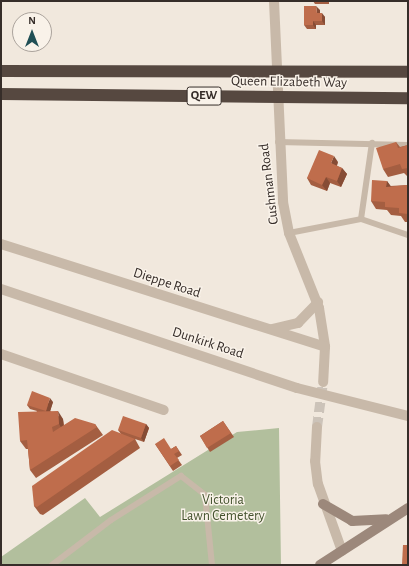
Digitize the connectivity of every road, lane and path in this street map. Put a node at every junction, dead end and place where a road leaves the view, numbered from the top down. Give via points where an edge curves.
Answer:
1 (274, 1) edge
2 (1, 71) edge
3 (408, 72) edge
4 (1, 94) edge
5 (408, 98) edge
6 (278, 142) junction
7 (372, 143) junction
8 (408, 145) edge
9 (361, 219) junction
10 (289, 233) junction
11 (408, 235) edge
12 (1, 244) edge
13 (1, 289) edge
14 (318, 302) junction
15 (265, 330) junction
16 (325, 347) junction
17 (1, 354) edge
18 (323, 382) tunnel mouth
19 (164, 410) dead end
20 (408, 416) edge
21 (317, 427) tunnel mouth
22 (323, 504) junction
23 (408, 508) edge
24 (390, 518) junction
25 (342, 551) junction
26 (52, 565) edge
27 (212, 565) edge
28 (320, 565) edge

1 - 6 street, Cushman Road
2 - 3 highway, Queen Elizabeth Way / QEW, bridge
4 - 5 highway, Queen Elizabeth Way / QEW, bridge
6 - 7 lane
6 - 10 street, Cushman Road
7 - 8 lane
7 - 9 lane
9 - 10 lane
9 - 11 lane
10 - 14 street, Cushman Road
12 - 15 street, Dieppe Road
13 - 20 street, Dunkirk Road via 297,388
14 - 15 street via 298,323
14 - 16 street, Cushman Road
15 - 16 street, Dieppe Road
16 - 18 street, Cushman Road
17 - 19 street
21 - 22 street via 314,461
22 - 24 main road via 352,521 366,523
22 - 25 street
23 - 24 main road
24 - 25 main road
25 - 28 main road
26 - 27 lane via 111,520 181,476 205,495

